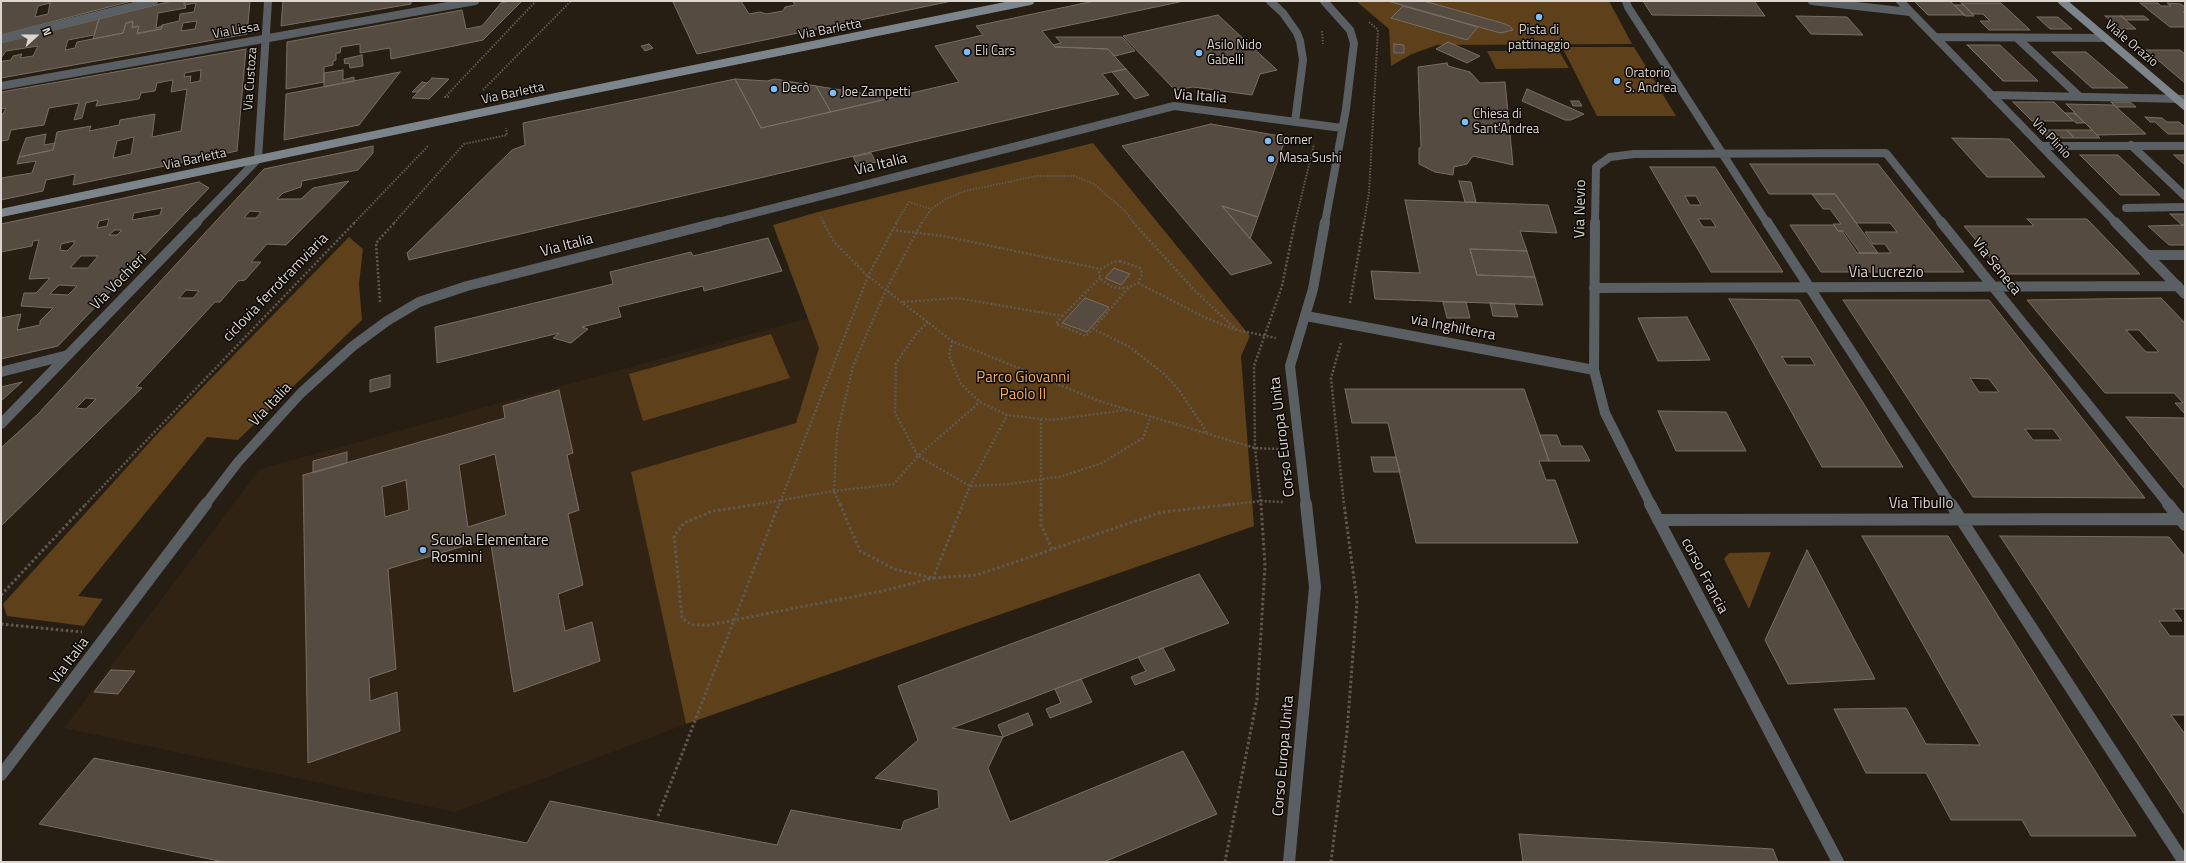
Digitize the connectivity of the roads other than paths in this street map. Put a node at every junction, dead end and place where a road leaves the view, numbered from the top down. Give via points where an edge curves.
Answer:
1 (154, 1) edge
2 (268, 1) edge
3 (475, 1) edge
4 (1030, 1) edge
5 (1270, 1) edge
6 (1324, 1) edge
7 (1626, 1) edge
8 (1812, 1) edge
9 (1900, 1) edge
10 (2062, 1) edge
11 (1910, 12) junction
12 (1935, 37) junction
13 (266, 38) junction
14 (2017, 38) junction
15 (2105, 38) junction
16 (1, 39) edge
17 (1, 86) edge
18 (1992, 95) junction
19 (2080, 97) junction
20 (2176, 99) junction
21 (2185, 99) edge
22 (2185, 106) edge
23 (1295, 122) junction
24 (1342, 128) junction
25 (2041, 146) junction
26 (2131, 146) junction
27 (2185, 146) edge
28 (1725, 154) junction
29 (258, 159) junction
30 (2185, 196) edge
31 (2126, 208) dead end
32 (2185, 208) edge
33 (1, 213) edge
34 (2147, 255) junction
35 (2185, 255) edge
36 (2178, 286) junction
37 (1808, 287) junction
38 (1994, 287) junction
39 (1594, 288) junction
40 (2185, 294) edge
41 (1306, 316) junction
42 (68, 355) junction
43 (1594, 370) junction
44 (1, 372) edge
45 (1, 424) edge
46 (1961, 519) junction
47 (1658, 520) junction
48 (2183, 521) edge
49 (1, 775) edge
50 (1289, 862) edge
51 (1838, 862) edge
52 (2184, 862) edge

1 - 16 street
2 - 13 street, Via Custoza
3 - 13 street, Via Lissa
4 - 29 main road, Via Barletta
5 - 23 street via 1282,13 1300,41 1303,60
6 - 24 street, Corso Europa Unita via 1350,30 1354,43
7 - 28 street
8 - 11 street
9 - 11 street, Via Plinio
10 - 15 main road, Viale Orazio
11 - 12 street, Via Plinio
12 - 14 street
12 - 18 street, Via Plinio
13 - 17 street, Via Lissa
13 - 29 street, Via Custoza
14 - 15 street
14 - 19 street
15 - 20 main road, Viale Orazio
18 - 19 street
18 - 25 street, Via Plinio
19 - 20 street
20 - 21 street
20 - 22 main road, Viale Orazio
23 - 24 street, Via Italia
23 - 49 street, Via Italia via 1174,106 466,286 419,302 353,346 301,393 238,462
24 - 41 street, Corso Europa Unita
25 - 26 street
25 - 34 street, Via Plinio
26 - 27 street
26 - 30 street
28 - 37 street
28 - 38 street, Via Seneca via 1886,153
28 - 39 street, Via Nevio via 1634,154 1610,157 1596,167
29 - 33 main road, Via Barletta
29 - 42 street, Via Vochieri
31 - 32 street
34 - 35 street
34 - 36 street, Via Plinio
36 - 38 street, Via Lucrezio
36 - 40 street, Via Plinio
37 - 38 street, Via Lucrezio
37 - 39 street, Via Lucrezio
37 - 46 street
38 - 48 street, Via Seneca
39 - 43 street, corso Francia
41 - 43 street, via Inghilterra
41 - 50 street, Corso Europa Unita via 1290,366 1315,587
42 - 44 street
42 - 45 street, Via Vochieri
43 - 47 street, corso Francia via 1605,413
46 - 47 street, Via Tibullo
46 - 48 street, Via Tibullo
46 - 52 street
47 - 51 street, corso Francia

